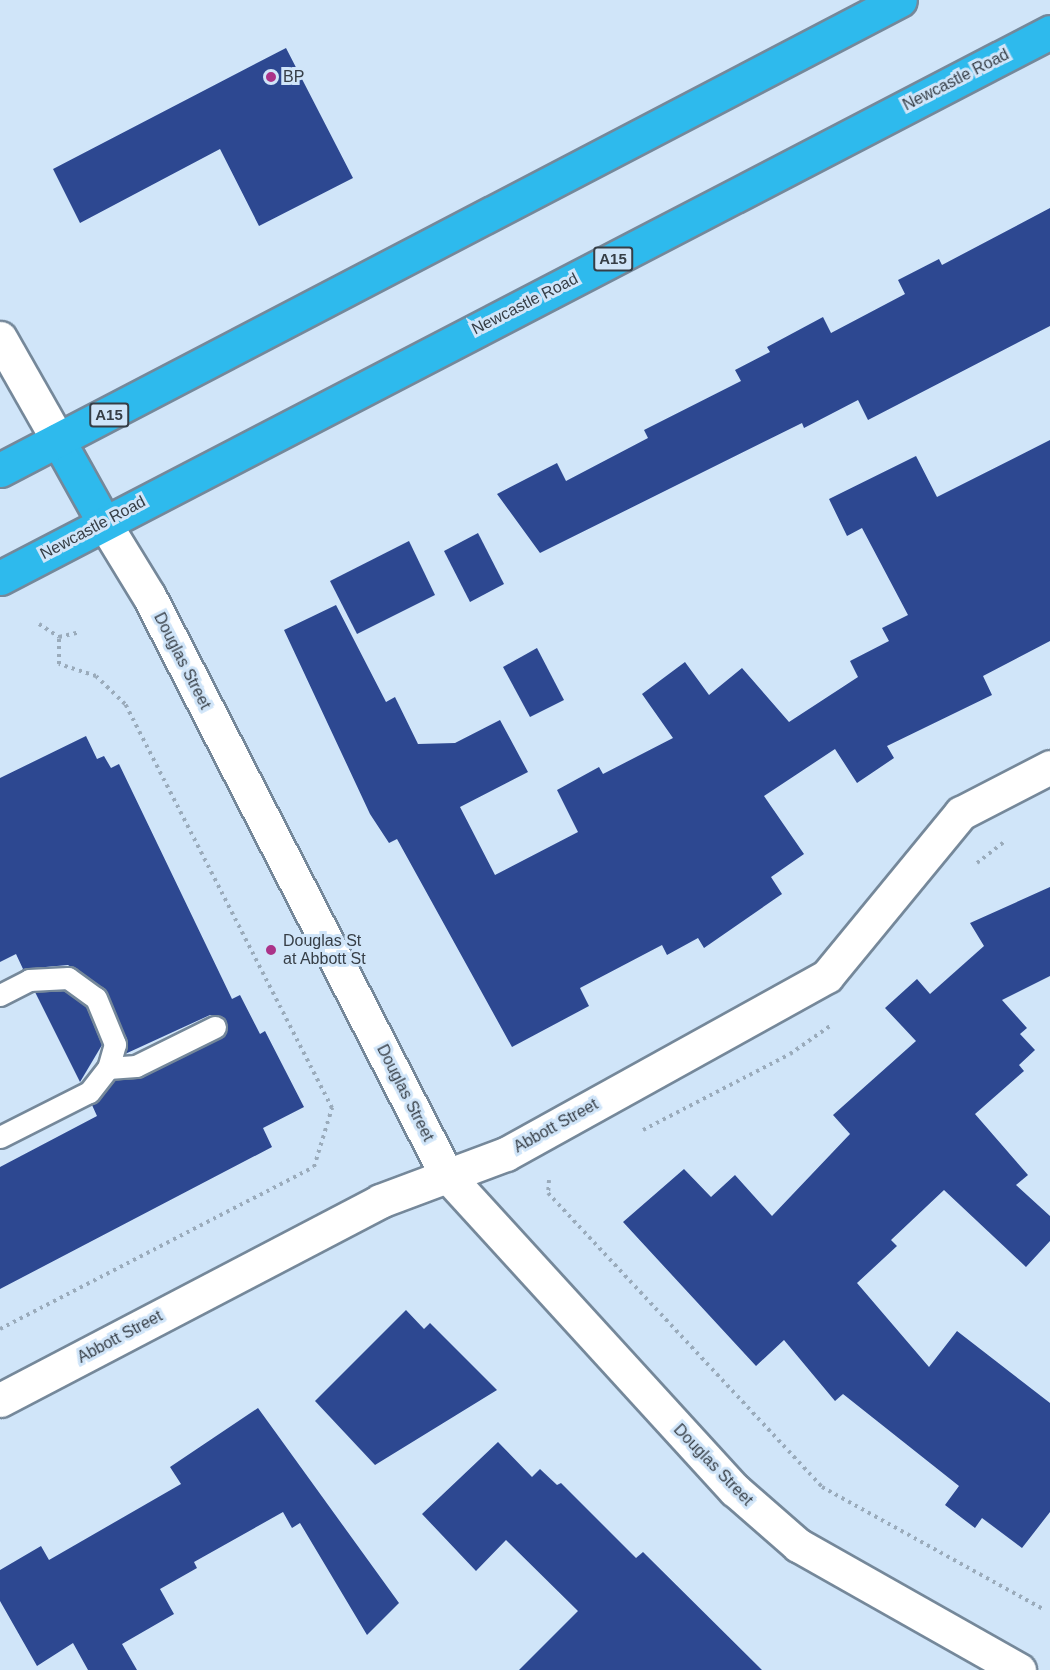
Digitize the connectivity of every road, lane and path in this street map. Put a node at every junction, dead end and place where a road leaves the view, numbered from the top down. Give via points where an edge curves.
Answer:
1 (900, 0) edge
2 (1050, 32) edge
3 (0, 338) edge
4 (58, 440) junction
5 (0, 470) edge
6 (103, 521) junction
7 (0, 578) edge
8 (39, 624) dead end
9 (80, 632) dead end
10 (59, 637) junction
11 (1050, 767) edge
12 (1013, 836) dead end
13 (970, 869) dead end
14 (0, 995) edge
15 (838, 1019) dead end
16 (215, 1027) dead end
17 (108, 1068) junction
18 (633, 1135) dead end
19 (0, 1137) edge
20 (560, 1173) dead end
21 (446, 1174) junction
22 (0, 1329) edge
23 (0, 1400) edge
24 (1043, 1609) dead end
25 (1019, 1670) edge

1 - 4 highway, A15
2 - 6 highway, Newcastle Road / A15
3 - 4 street, Douglas Street
4 - 5 highway, A15
4 - 6 highway, Douglas Street
6 - 7 highway, Newcastle Road / A15
6 - 21 street, Douglas Street via 148,596
8 - 10 path
9 - 10 path
10 - 22 path via 59,664 96,676 126,704 332,1108 314,1167
11 - 21 street, Abbott Street via 961,813 827,976 506,1154
12 - 13 path
14 - 17 lane via 29,980 68,978 96,998 111,1026 115,1044
15 - 18 path via 790,1054
16 - 17 lane via 136,1066
17 - 19 lane via 89,1092
20 - 24 path via 549,1178 548,1192 822,1487
21 - 23 street, Abbott Street via 380,1201
21 - 25 street, Douglas Street via 753,1506 798,1545

